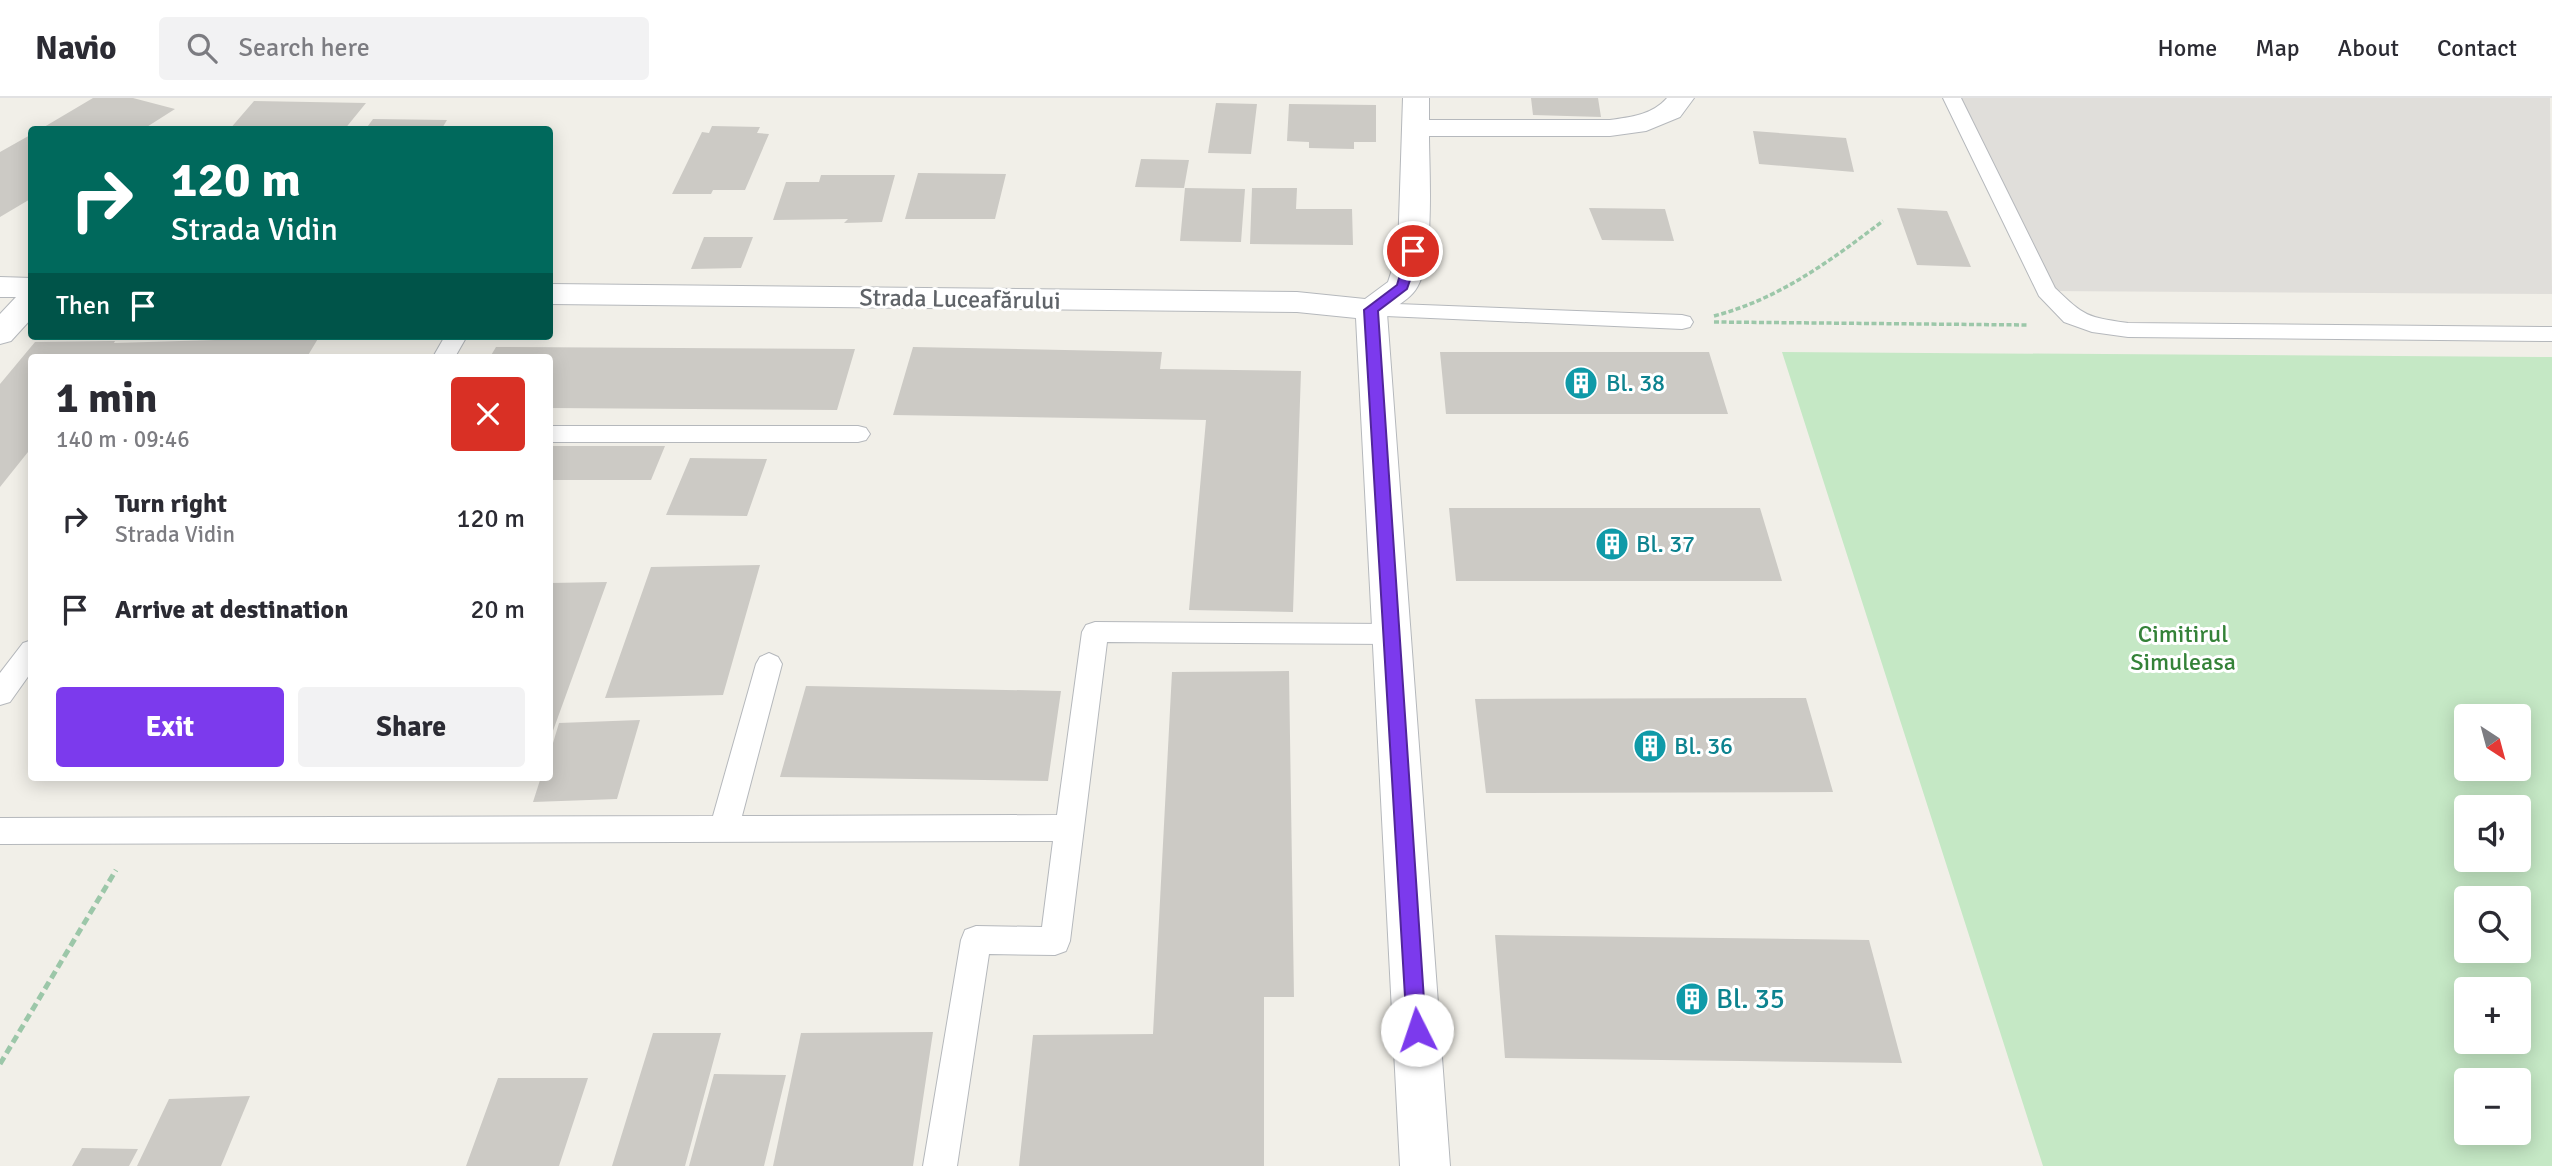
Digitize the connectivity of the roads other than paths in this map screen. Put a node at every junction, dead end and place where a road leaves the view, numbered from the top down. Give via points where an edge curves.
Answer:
1 (1416, 98) edge
2 (1681, 98) edge
3 (1952, 98) edge
4 (1416, 128) junction
5 (0, 287) edge
6 (28, 288) edge
7 (553, 294) edge
8 (28, 302) edge
9 (1371, 310) junction
10 (1682, 322) road end
11 (0, 334) edge
12 (2552, 334) edge
13 (553, 434) edge
14 (858, 434) dead end
15 (1391, 634) junction
16 (28, 656) edge
17 (769, 664) dead end
18 (0, 694) edge
19 (724, 828) junction
20 (1071, 828) junction
21 (0, 831) edge
22 (940, 1166) edge
23 (1425, 1166) edge

1 - 4 street
2 - 4 street via 1670,111 1646,123 1610,128
3 - 12 lane via 2046,291 2073,317 2092,325 2127,330
4 - 9 street via 1409,271 1402,286
5 - 6 street
7 - 9 street, Strada Luceafărului via 1297,302
8 - 11 street
9 - 10 lane
9 - 15 street
13 - 14 lane
15 - 20 lane via 1096,632
15 - 23 street
16 - 18 lane
17 - 19 lane
19 - 20 lane
19 - 21 lane
20 - 22 lane via 1055,941 976,940

